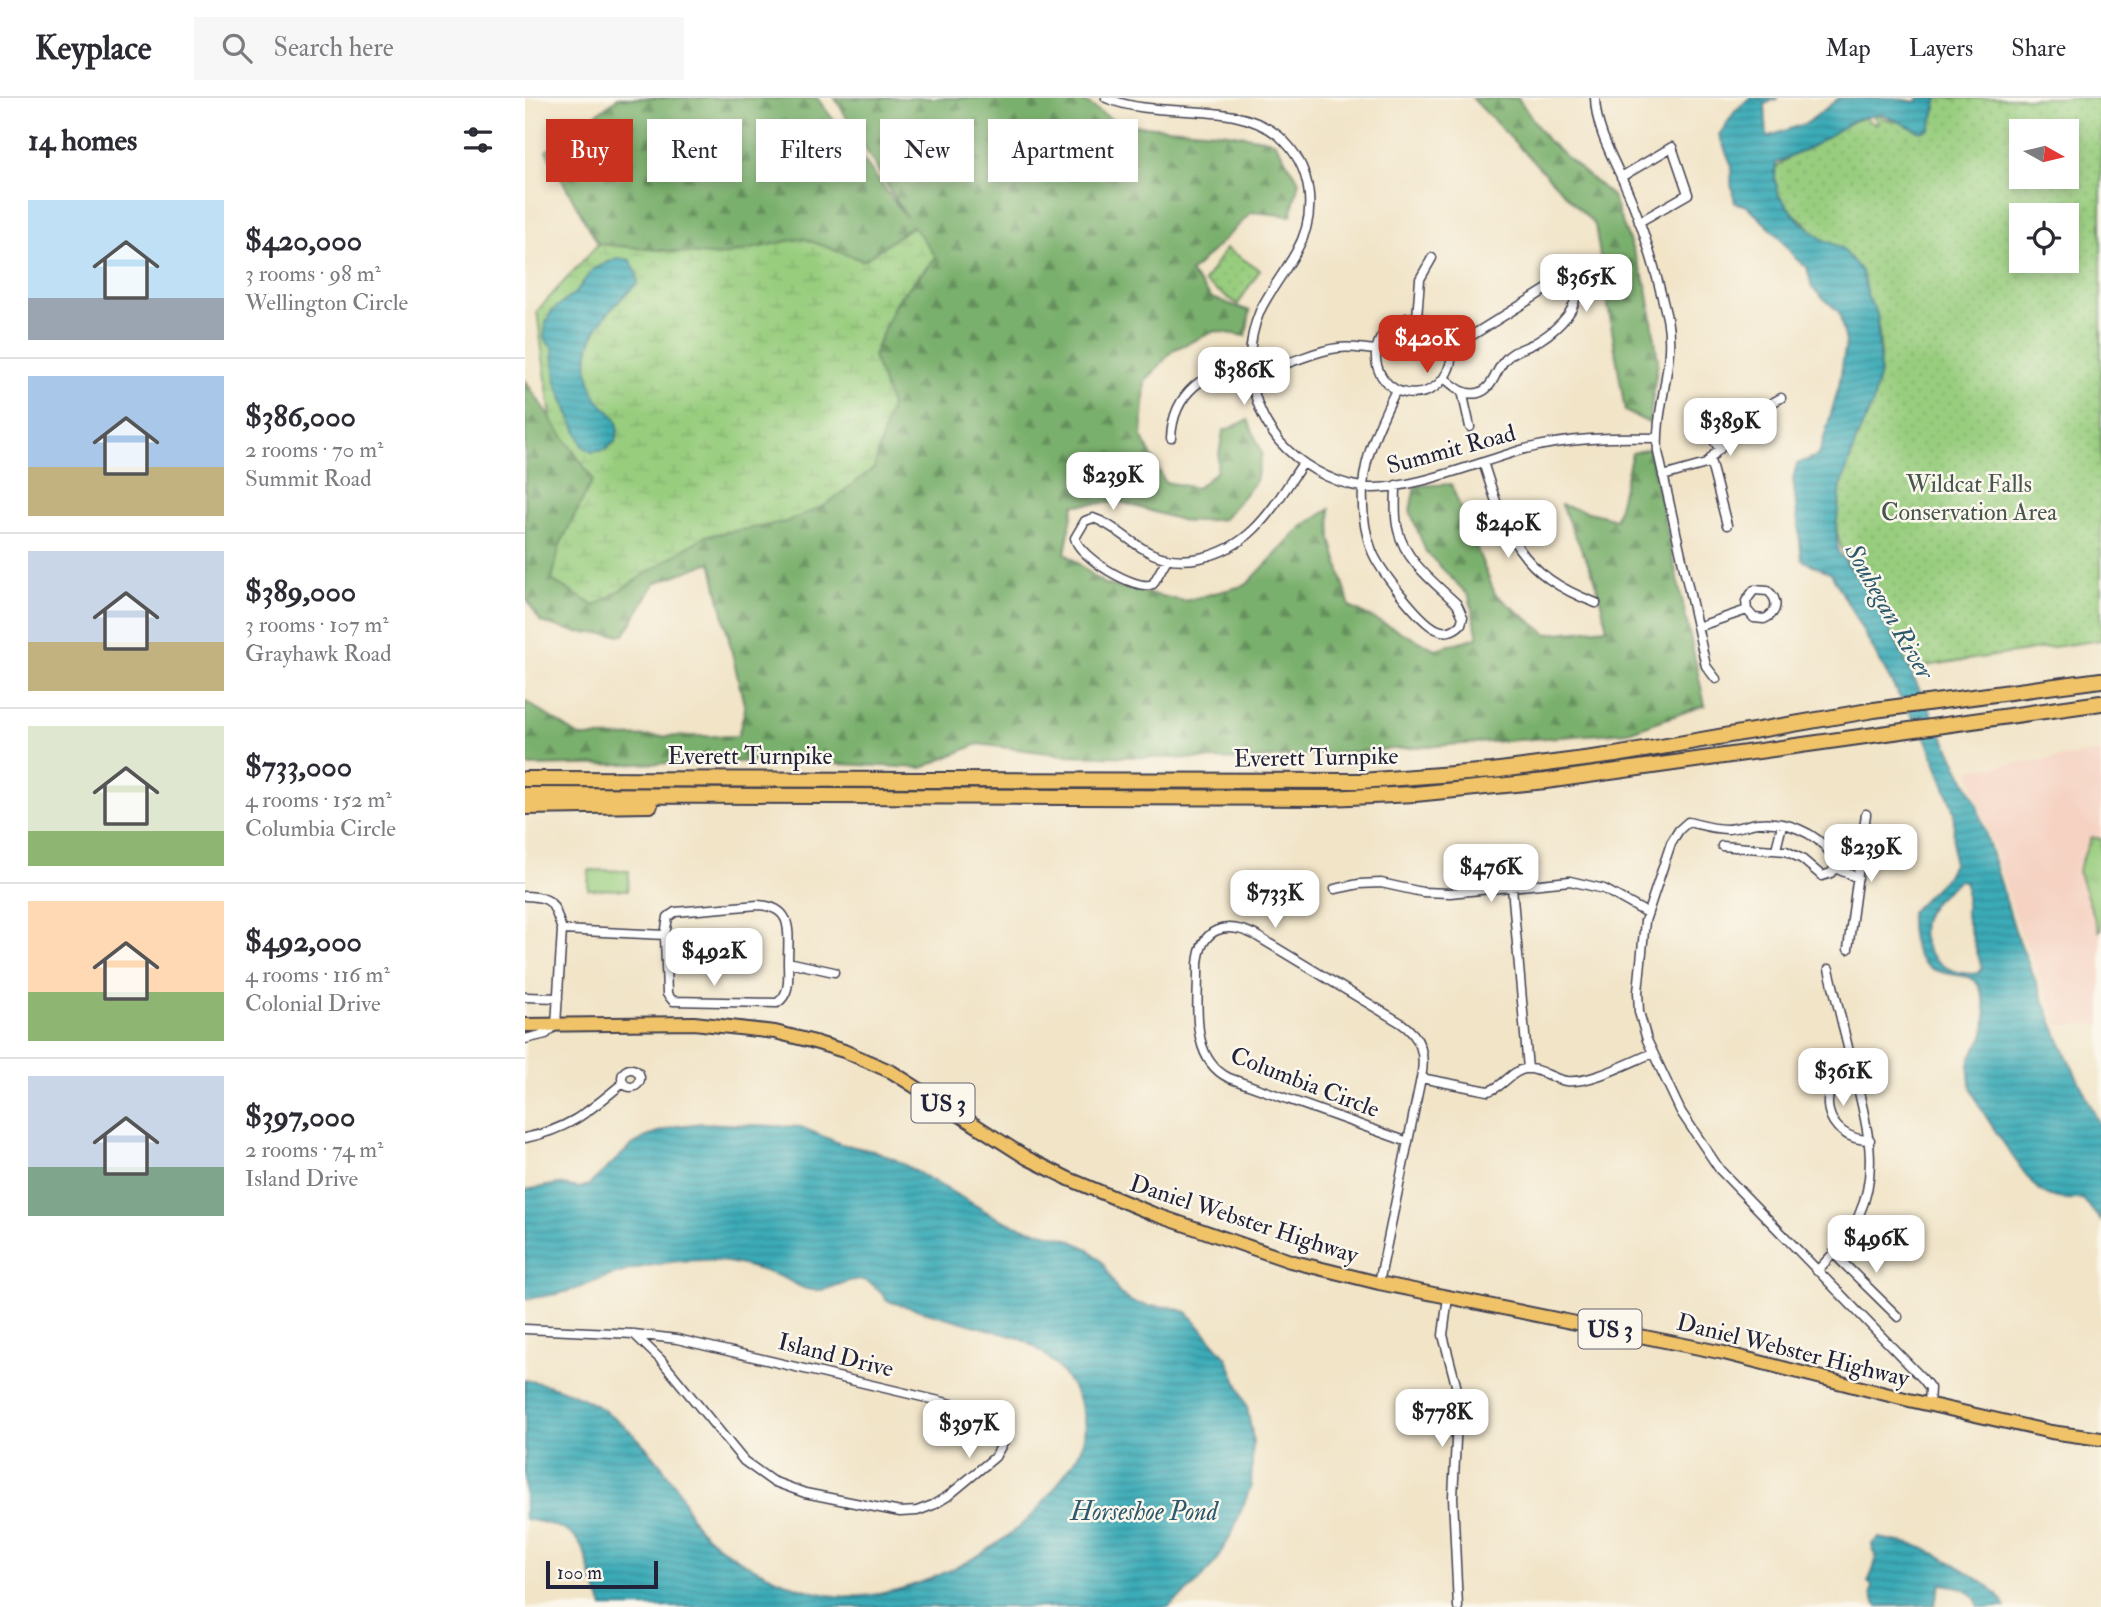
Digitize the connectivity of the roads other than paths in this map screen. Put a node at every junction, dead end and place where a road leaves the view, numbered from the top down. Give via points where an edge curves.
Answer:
1 (1106, 98) edge
2 (1595, 98) edge
3 (1621, 177) junction
4 (1639, 222) junction
5 (1431, 258) dead end
6 (1417, 318) junction
7 (1449, 344) junction
8 (1375, 350) junction
9 (1249, 366) junction
10 (1444, 378) junction
11 (1396, 390) junction
12 (1462, 391) junction
13 (1781, 398) dead end
14 (1714, 404) dead end
15 (1470, 427) dead end
16 (1171, 438) dead end
17 (1657, 438) junction
18 (1720, 449) junction
19 (1710, 460) junction
20 (1483, 462) junction
21 (1303, 463) junction
22 (1663, 476) junction
23 (1395, 485) junction
24 (1363, 488) junction
25 (1727, 525) dead end
26 (1167, 559) junction
27 (1596, 603) dead end
28 (1747, 610) dead end
29 (1697, 626) junction
30 (1716, 678) dead end
31 (2101, 680) edge
32 (2101, 703) edge
33 (525, 779) edge
34 (525, 795) edge
35 (711, 796) junction
36 (525, 807) edge
37 (1866, 814) dead end
38 (1781, 825) junction
39 (1722, 846) dead end
40 (1776, 849) junction
41 (1835, 868) junction
42 (1858, 878) junction
43 (1512, 887) junction
44 (1335, 889) dead end
45 (525, 896) edge
46 (1647, 913) junction
47 (562, 930) junction
48 (665, 935) junction
49 (1848, 949) dead end
50 (788, 961) junction
51 (1829, 969) dead end
52 (834, 972) dead end
53 (525, 997) edge
54 (558, 998) junction
55 (525, 1025) edge
56 (556, 1025) junction
57 (525, 1039) edge
58 (1653, 1053) junction
59 (1853, 1068) junction
60 (1528, 1069) junction
61 (1421, 1078) junction
62 (623, 1083) dead end
63 (525, 1138) edge
64 (1870, 1140) junction
65 (1408, 1142) junction
66 (1833, 1253) junction
67 (1817, 1271) junction
68 (1379, 1283) junction
69 (1448, 1297) junction
70 (1898, 1318) dead end
71 (525, 1329) edge
72 (634, 1334) junction
73 (1929, 1404) junction
74 (2101, 1439) edge
75 (1458, 1607) edge

1 - 9 street, Summit Road via 1145,108 1249,118 1276,134 1297,157 1309,192 1307,227 1259,314
2 - 3 street via 1600,127
3 - 4 street
3 - 4 street via 1672,147 1688,194
4 - 17 street via 1669,335
5 - 6 street via 1420,279
6 - 7 street via 1437,326
6 - 8 street via 1388,328
7 - 10 street via 1451,364
7 - 12 street via 1471,336 1555,284 1565,283 1575,291 1570,312 1541,338 1506,358 1486,389
8 - 9 street via 1340,348 1282,365
8 - 11 street via 1379,374
9 - 16 street via 1216,373 1190,388 1179,403
9 - 21 street, Summit Road via 1268,425
10 - 11 street via 1422,394
10 - 12 street
11 - 24 street via 1372,446
12 - 15 street
13 - 18 street via 1753,413
14 - 18 street via 1711,434
17 - 20 street, Summit Road via 1567,440
17 - 22 street
18 - 19 street
19 - 22 street
19 - 25 street
20 - 23 street, Summit Road
20 - 27 street via 1502,519 1520,551 1555,584
21 - 24 street, Summit Road
21 - 26 street via 1263,521 1242,542 1219,555
22 - 29 street
23 - 24 street, Summit Road
23 - 24 street via 1403,546 1460,609 1462,621 1455,629 1441,631 1431,626 1381,569 1368,538
26 - 26 street via 1093,518 1085,521 1075,538 1080,550 1096,562 1142,586 1153,584
28 - 29 street
29 - 30 street via 1706,666
31 - 33 highway, Everett Turnpike via 1874,710 1615,755 1492,771 1361,780
32 - 35 highway, Everett Turnpike via 1546,781 1415,794 1328,798
34 - 35 highway, Everett Turnpike
35 - 36 highway via 684,804
37 - 42 street
38 - 40 street
38 - 41 street via 1817,838
38 - 46 street via 1723,829 1688,822 1671,843
39 - 40 street
40 - 41 street via 1798,857 1820,875
41 - 42 street
42 - 49 street
43 - 44 street via 1441,894 1381,883
43 - 46 street via 1579,882 1604,889
43 - 60 street
45 - 47 street via 546,897 555,907
46 - 58 street via 1637,992 1643,1029
47 - 48 street
47 - 54 street
48 - 50 street via 669,917 675,912 770,906 781,912 787,923
48 - 50 street via 667,994 673,1000 777,1003 786,993
50 - 52 street
51 - 59 street
53 - 54 street
54 - 56 street
55 - 56 main road, Daniel Webster Highway / US 3
56 - 57 street via 546,1034
56 - 68 main road, Daniel Webster Highway / US 3 via 723,1024 775,1032 843,1051 892,1072 1027,1158 1101,1193 1290,1261
58 - 60 street via 1580,1080 1566,1081
58 - 67 street via 1681,1112 1709,1156
59 - 64 street
59 - 64 street via 1832,1087 1829,1112 1842,1132
60 - 61 street via 1488,1091
61 - 65 street, Columbia Circle
61 - 65 street, Columbia Circle via 1422,1048 1415,1034 1401,1023 1245,930 1220,929 1202,944 1198,964 1200,1042 1215,1069
62 - 63 street via 575,1121
64 - 66 street via 1866,1198 1851,1230
65 - 68 street, Columbia Circle
66 - 67 street
66 - 70 street
67 - 73 street via 1923,1379 1930,1388
68 - 69 main road, Daniel Webster Highway / US 3
69 - 73 main road, Daniel Webster Highway / US 3 via 1724,1353
69 - 75 street via 1443,1335 1458,1402 1453,1497
71 - 72 street, Island Drive
72 - 72 street, Island Drive via 762,1357 974,1408 1002,1423 1004,1441 995,1457 968,1480 917,1511 899,1512 805,1493 772,1481 744,1461
73 - 74 main road, Daniel Webster Highway / US 3

